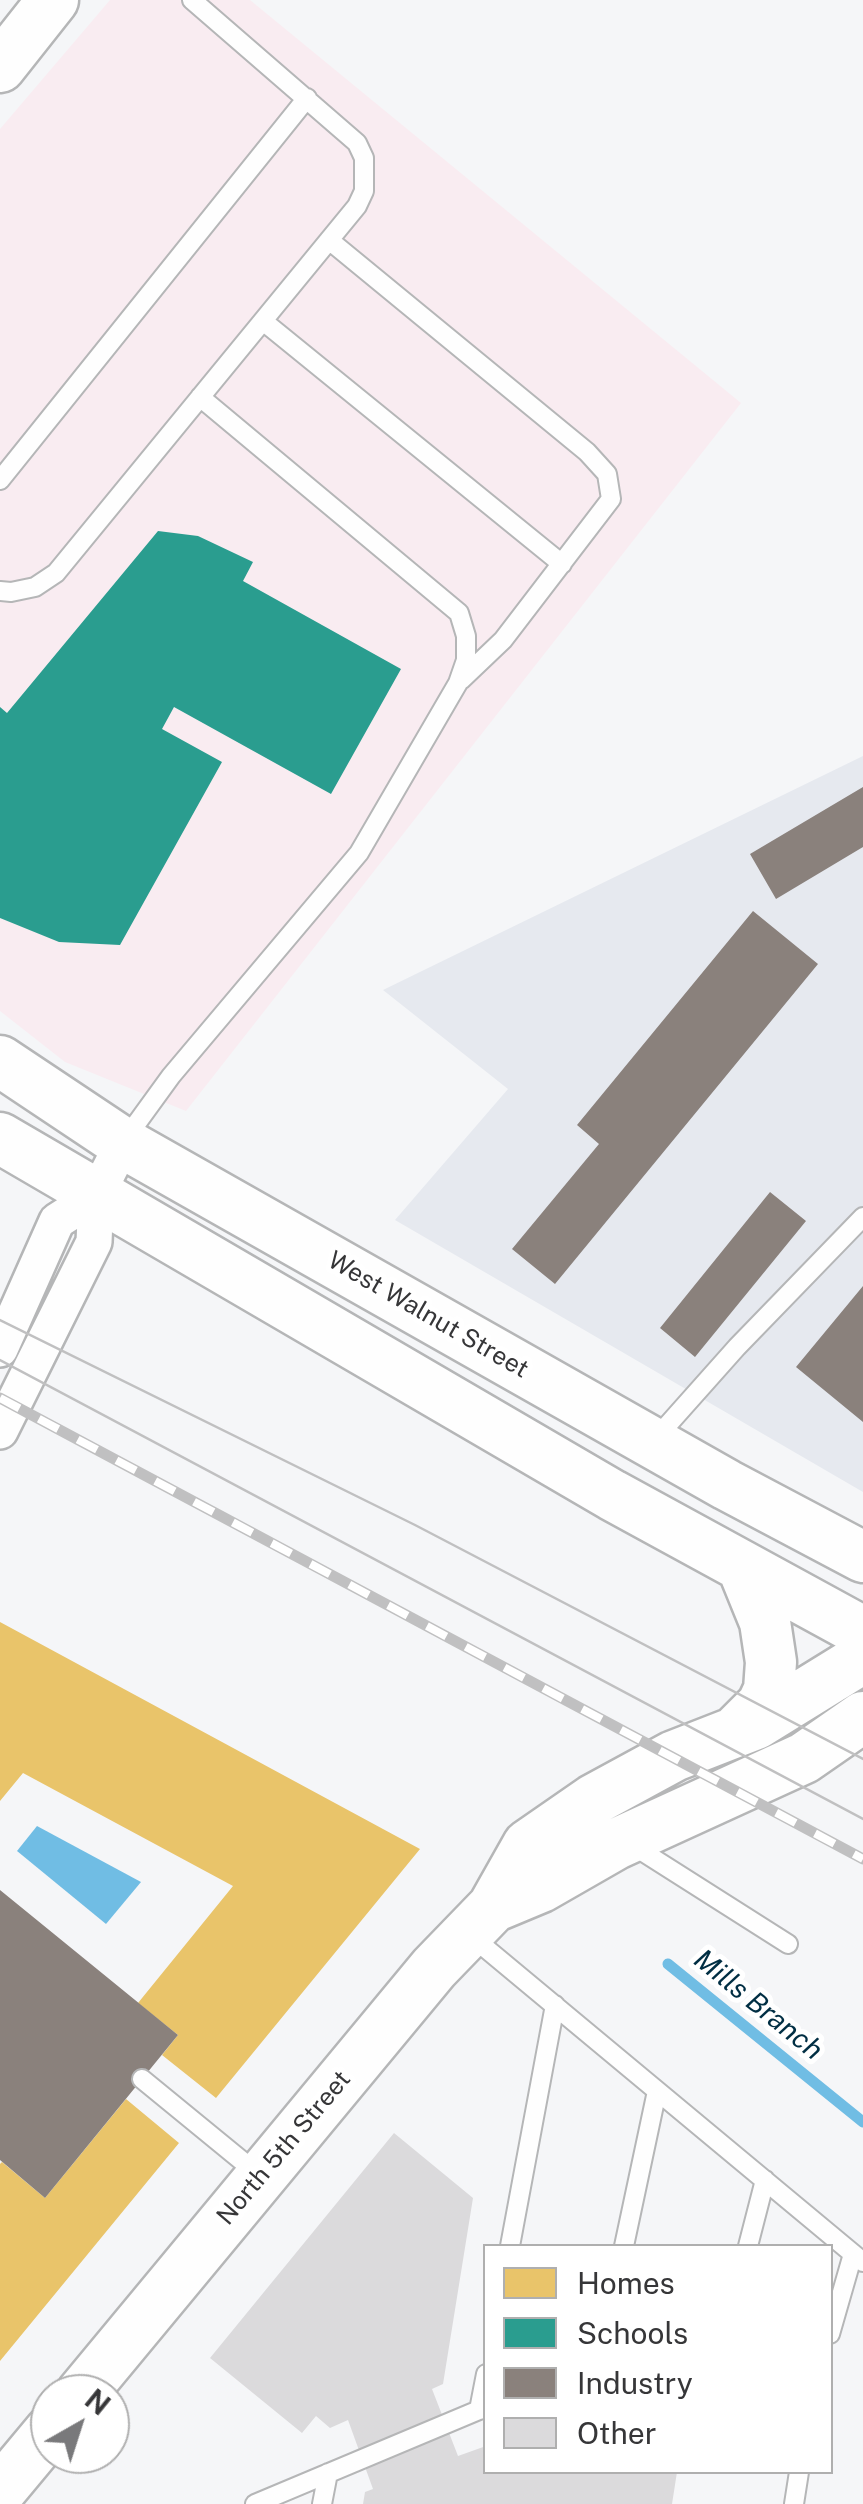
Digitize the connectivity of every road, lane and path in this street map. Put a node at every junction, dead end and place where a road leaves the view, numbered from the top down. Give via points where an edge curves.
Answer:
1 (53, 0) edge
2 (192, 0) edge
3 (0, 67) edge
4 (308, 98) junction
5 (329, 240) junction
6 (263, 321) junction
7 (200, 397) junction
8 (0, 480) edge
9 (562, 564) junction
10 (0, 591) edge
11 (458, 682) junction
12 (0, 1061) edge
13 (0, 1138) edge
14 (123, 1142) junction
15 (96, 1196) junction
16 (863, 1218) edge
17 (0, 1349) edge
18 (0, 1431) edge
19 (653, 1443) junction
20 (863, 1557) edge
21 (744, 1568) junction
22 (863, 1632) edge
23 (863, 1658) edge
24 (863, 1717) edge
25 (736, 1731) junction
26 (625, 1840) junction
27 (480, 1920) junction
28 (788, 1944) dead end
29 (555, 2006) junction
30 (142, 2079) dead end
31 (658, 2090) junction
32 (261, 2176) junction
33 (765, 2180) junction
34 (510, 2244) edge
35 (624, 2244) edge
36 (749, 2244) edge
37 (858, 2258) edge
38 (833, 2326) edge
39 (98, 2374) edge
40 (482, 2409) edge
41 (30, 2455) edge
42 (328, 2473) junction
43 (798, 2474) edge
44 (0, 2491) edge
45 (256, 2504) edge
46 (322, 2504) edge
47 (794, 2504) edge

1 - 3 main road
2 - 4 lane
4 - 5 lane via 357,143 364,158 358,206
4 - 8 lane
5 - 6 lane
5 - 9 lane via 607,474 611,498
6 - 7 lane
6 - 9 lane
7 - 10 lane via 56,573 35,586
7 - 11 lane via 458,613 466,660
9 - 11 lane via 504,640
11 - 14 lane via 359,853
12 - 14 main road, West Walnut Street
13 - 15 main road
14 - 15 street
14 - 19 main road, West Walnut Street
15 - 17 street via 57,1221
15 - 18 street via 94,1242
15 - 21 main road
16 - 19 lane
19 - 20 main road, West Walnut Street
21 - 22 main road
21 - 25 main road via 765,1622 771,1662 762,1705
23 - 25 main road, North 5th Street
24 - 26 main road, North 5th Street via 804,1758
25 - 27 main road, North 5th Street via 674,1756 528,1845
26 - 27 main road, North 5th Street
26 - 28 lane
27 - 29 lane
27 - 32 main road, North 5th Street
29 - 31 lane
29 - 34 lane
30 - 32 lane
31 - 33 lane
31 - 35 lane
32 - 39 main road, North 5th Street
33 - 36 lane
33 - 37 lane
37 - 38 lane
40 - 42 lane
41 - 44 main road
42 - 45 lane
42 - 46 lane
43 - 47 lane

